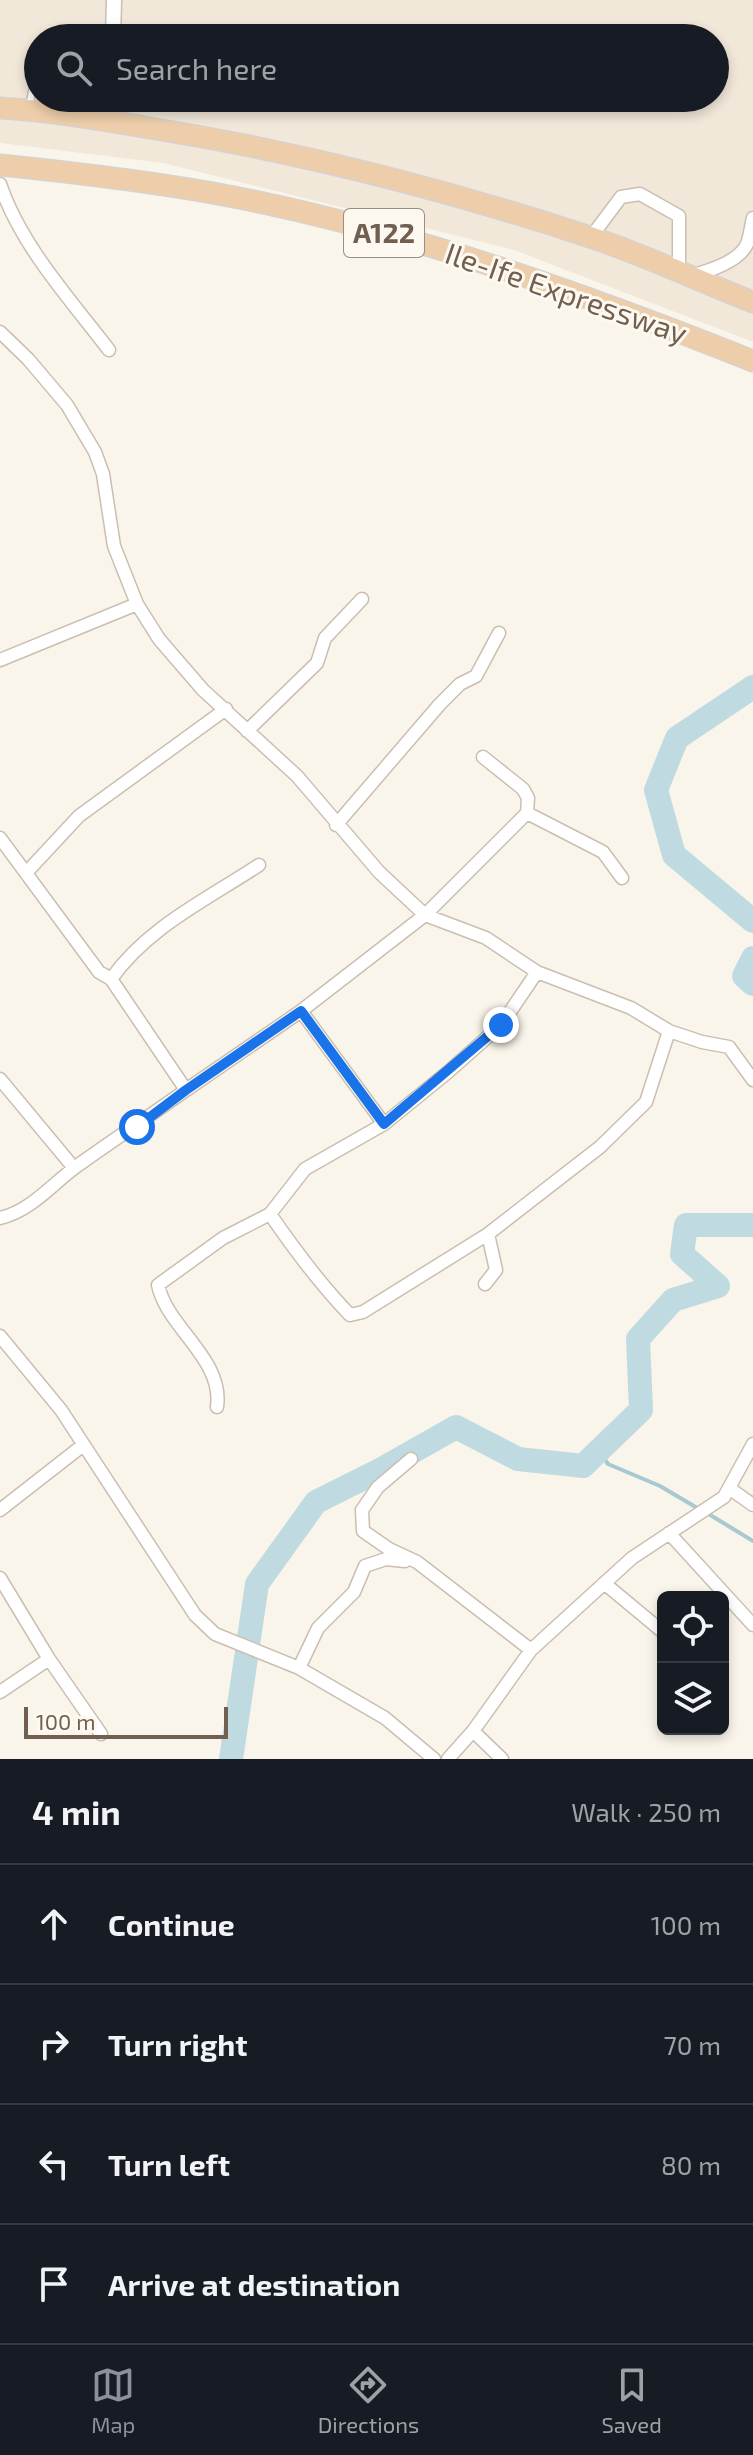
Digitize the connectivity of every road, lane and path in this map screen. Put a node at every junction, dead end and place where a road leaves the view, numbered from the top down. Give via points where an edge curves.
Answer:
1 (114, 0) edge
2 (113, 24) edge
3 (0, 108) edge
4 (24, 110) edge
5 (76, 112) edge
6 (99, 113) edge
7 (0, 165) edge
8 (0, 184) edge
9 (753, 218) edge
10 (591, 237) junction
11 (684, 275) junction
12 (753, 302) edge
13 (0, 332) edge
14 (109, 350) dead end
15 (753, 361) edge
16 (362, 599) dead end
17 (137, 604) junction
18 (499, 633) dead end
19 (0, 660) edge
20 (226, 709) junction
21 (247, 731) junction
22 (483, 757) dead end
23 (527, 813) junction
24 (336, 825) junction
25 (0, 838) edge
26 (259, 865) dead end
27 (26, 873) junction
28 (622, 878) dead end
29 (425, 915) junction
30 (537, 972) junction
31 (111, 979) junction
32 (301, 1011) junction
33 (669, 1031) junction
34 (0, 1079) edge
35 (753, 1080) edge
36 (186, 1090) junction
37 (384, 1124) junction
38 (74, 1168) junction
39 (270, 1214) junction
40 (0, 1218) edge
41 (488, 1234) junction
42 (485, 1284) dead end
43 (0, 1336) edge
44 (217, 1407) dead end
45 (753, 1444) edge
46 (82, 1446) junction
47 (411, 1459) dead end
48 (729, 1488) junction
49 (753, 1505) edge
50 (0, 1510) edge
51 (669, 1533) junction
52 (417, 1562) junction
53 (0, 1578) edge
54 (604, 1583) junction
55 (753, 1625) edge
56 (657, 1627) edge
57 (531, 1650) junction
58 (49, 1659) junction
59 (299, 1668) junction
60 (0, 1692) edge
61 (473, 1731) junction
62 (101, 1734) dead end
63 (434, 1759) edge
64 (448, 1759) edge
65 (502, 1759) edge

1 - 2 street
3 - 4 highway, Ile-Ife Expressway / A122
5 - 6 highway, Ile-Ife Expressway / A122
6 - 10 highway, Ile-Ife Expressway / A122 via 338,164
7 - 15 highway, Ile-Ife Expressway / A122 via 233,197 375,231 516,274
8 - 14 street via 35,252
9 - 11 street via 746,247 710,271
10 - 11 highway, Ile-Ife Expressway / A122
10 - 11 street via 621,197 640,194 679,216
11 - 12 highway, Ile-Ife Expressway / A122
13 - 17 street via 67,405 95,452 114,546
16 - 21 street via 325,638 317,663
17 - 19 street
17 - 20 street via 159,639
18 - 24 street via 476,676 440,704
20 - 21 street
20 - 27 street via 79,816
21 - 24 street via 297,776
22 - 23 street via 523,789
23 - 28 street via 603,852
23 - 29 street
24 - 29 street
25 - 27 street
26 - 31 street via 154,933 127,956
27 - 31 street via 99,972
29 - 30 street via 486,938
29 - 32 street
30 - 33 street via 631,1008
30 - 37 street via 501,1025
31 - 36 street
32 - 36 street
32 - 37 street
33 - 35 street via 729,1047
33 - 41 street via 646,1102 600,1147
34 - 38 street
36 - 38 street
37 - 39 street via 305,1169
38 - 40 street via 15,1215
39 - 41 street via 350,1315
39 - 44 street via 223,1238 158,1285 162,1301 209,1367
41 - 42 street via 496,1270
43 - 46 street via 61,1410
45 - 48 street
46 - 50 street
46 - 59 street via 195,1615 215,1634
47 - 52 street via 378,1487 362,1510 363,1531
48 - 49 street
48 - 51 street via 724,1497
51 - 54 street
51 - 55 street
52 - 57 street
52 - 59 street via 386,1559 365,1566 354,1592 318,1628
53 - 58 street
54 - 56 street
54 - 57 street
57 - 61 street
58 - 60 street
58 - 62 street
59 - 63 street via 385,1718
61 - 64 street
61 - 65 street

